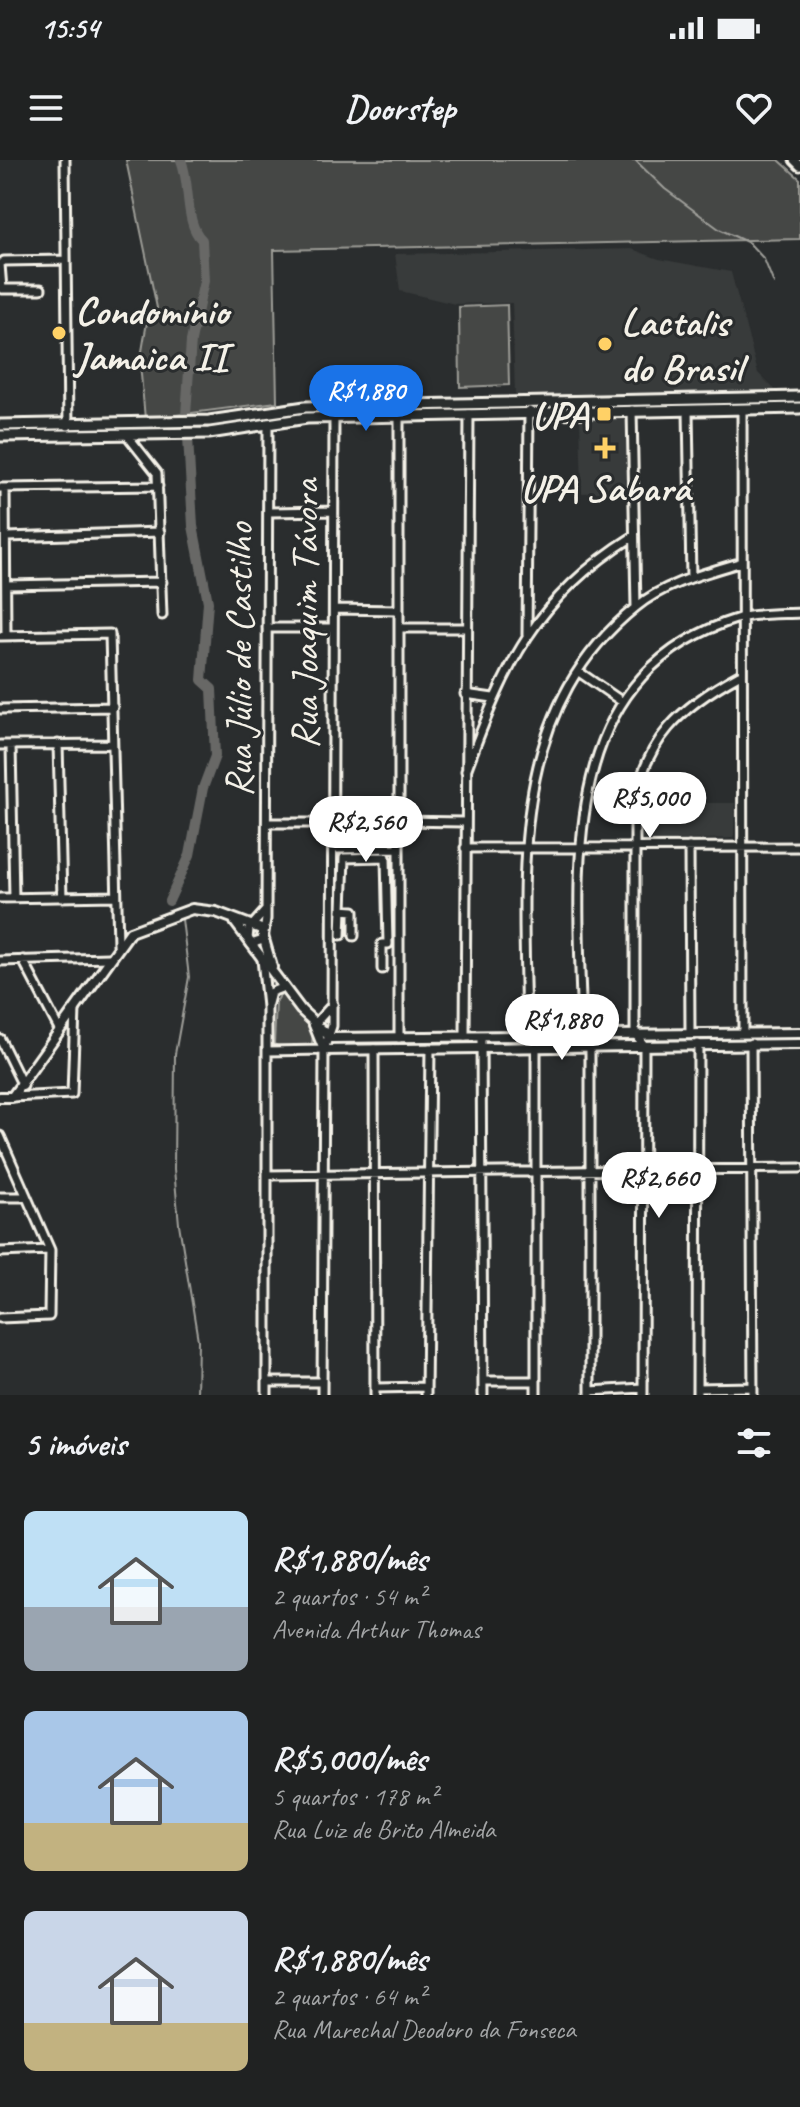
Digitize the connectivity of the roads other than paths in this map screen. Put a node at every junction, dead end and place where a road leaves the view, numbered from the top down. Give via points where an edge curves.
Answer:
1 (65, 160) edge
2 (794, 160) edge
3 (800, 166) edge
4 (66, 260) junction
5 (41, 289) dead end
6 (800, 397) edge
7 (723, 398) junction
8 (631, 399) junction
9 (529, 401) junction
10 (399, 404) junction
11 (800, 408) edge
12 (742, 410) junction
13 (688, 411) junction
14 (717, 411) junction
15 (268, 412) junction
16 (632, 412) junction
17 (529, 413) junction
18 (469, 414) junction
19 (398, 415) junction
20 (334, 417) junction
21 (68, 424) junction
22 (268, 424) junction
23 (0, 425) edge
24 (68, 435) junction
25 (127, 435) junction
26 (0, 436) edge
27 (158, 486) junction
28 (3, 488) edge
29 (333, 511) junction
30 (269, 512) junction
31 (160, 532) junction
32 (634, 536) junction
33 (7, 537) junction
34 (742, 562) junction
35 (691, 578) junction
36 (162, 582) junction
37 (6, 585) junction
38 (636, 607) junction
39 (334, 609) junction
40 (399, 610) junction
41 (800, 613) edge
42 (162, 615) dead end
43 (741, 618) junction
44 (267, 628) junction
45 (333, 628) junction
46 (399, 628) junction
47 (465, 628) junction
48 (527, 635) junction
49 (3, 636) edge
50 (579, 672) junction
51 (739, 675) junction
52 (465, 694) junction
53 (493, 698) junction
54 (621, 701) junction
55 (113, 707) junction
56 (0, 709) edge
57 (58, 744) junction
58 (111, 744) junction
59 (0, 745) edge
60 (11, 745) junction
61 (464, 777) junction
62 (333, 803) junction
63 (398, 804) junction
64 (398, 821) junction
65 (464, 822) junction
66 (268, 823) junction
67 (333, 823) junction
68 (635, 846) junction
69 (579, 847) junction
70 (689, 847) junction
71 (800, 847) edge
72 (398, 848) junction
73 (465, 848) junction
74 (525, 848) junction
75 (741, 848) junction
76 (333, 849) junction
77 (368, 853) junction
78 (116, 896) junction
79 (0, 898) edge
80 (14, 898) junction
81 (62, 898) junction
82 (266, 909) junction
83 (341, 910) junction
84 (235, 922) junction
85 (252, 925) junction
86 (264, 935) junction
87 (341, 935) dead end
88 (354, 936) dead end
89 (250, 942) junction
90 (118, 944) junction
91 (261, 957) junction
92 (109, 958) junction
93 (23, 960) junction
94 (0, 961) edge
95 (382, 969) dead end
96 (275, 976) junction
97 (284, 987) junction
98 (333, 1004) junction
99 (75, 1007) junction
100 (267, 1007) junction
101 (314, 1025) junction
102 (59, 1029) junction
103 (690, 1032) junction
104 (743, 1032) junction
105 (800, 1033) edge
106 (635, 1034) junction
107 (582, 1035) junction
108 (465, 1037) junction
109 (526, 1037) junction
110 (331, 1038) junction
111 (399, 1038) junction
112 (0, 1039) edge
113 (482, 1042) junction
114 (751, 1043) junction
115 (698, 1044) junction
116 (800, 1044) edge
117 (644, 1045) junction
118 (536, 1046) junction
119 (590, 1046) junction
120 (430, 1048) junction
121 (374, 1049) junction
122 (324, 1050) junction
123 (267, 1051) junction
124 (23, 1086) junction
125 (0, 1097) edge
126 (12, 1097) junction
127 (0, 1136) edge
128 (752, 1168) junction
129 (800, 1168) edge
130 (643, 1169) junction
131 (590, 1170) junction
132 (698, 1170) junction
133 (534, 1171) junction
134 (483, 1172) junction
135 (376, 1173) junction
136 (427, 1173) junction
137 (323, 1174) junction
138 (267, 1175) junction
139 (0, 1197) edge
140 (26, 1197) junction
141 (50, 1250) junction
142 (0, 1252) edge
143 (0, 1318) edge
144 (483, 1381) junction
145 (535, 1381) junction
146 (267, 1382) junction
147 (322, 1382) junction
148 (426, 1391) edge
149 (697, 1391) edge
150 (753, 1391) edge
151 (376, 1392) edge
152 (643, 1392) edge
153 (590, 1393) edge
154 (267, 1395) edge
155 (322, 1395) edge
156 (483, 1395) edge
157 (536, 1395) edge

1 - 4 street
2 - 3 street
4 - 5 street via 2,262 2,289
4 - 21 street
6 - 7 main road
7 - 8 main road
7 - 14 main road
8 - 9 main road
8 - 16 street
9 - 10 main road
9 - 17 street
10 - 15 main road
10 - 19 street
11 - 12 main road
12 - 14 main road
12 - 34 street
13 - 14 main road
13 - 16 main road
13 - 35 street
15 - 21 main road via 209,421
15 - 22 street, Rua Júlio de Castilho
16 - 17 main road
16 - 32 street
17 - 18 main road
17 - 48 street
18 - 19 main road
18 - 47 street
19 - 20 main road
19 - 40 street
20 - 22 main road
20 - 29 street, Rua Joaquim Távora
21 - 23 main road
21 - 24 street
22 - 25 main road via 209,433
22 - 30 street, Rua Júlio de Castilho
24 - 25 main road
24 - 26 main road
25 - 27 street via 152,465
27 - 28 street
27 - 31 street
28 - 33 street
29 - 30 street
29 - 39 street, Rua Joaquim Távora
30 - 44 street, Rua Júlio de Castilho
31 - 33 street
31 - 36 street
32 - 38 street
32 - 48 street via 600,557
33 - 37 street
34 - 35 street
34 - 43 street
35 - 38 street
36 - 37 street
36 - 42 street
37 - 49 street
38 - 50 street
39 - 40 street
39 - 45 street, Rua Joaquim Távora
40 - 46 street
41 - 43 street
43 - 51 street
43 - 54 street via 688,640
44 - 45 street
44 - 66 street, Rua Júlio de Castilho
45 - 62 street, Rua Joaquim Távora
46 - 47 street
46 - 63 street
47 - 52 street
48 - 53 street
49 - 55 street via 110,634
50 - 54 street
50 - 74 street via 553,715 539,752
51 - 68 street via 703,694 656,743 638,780
51 - 75 street
52 - 53 street
52 - 61 street
53 - 61 street
54 - 69 street via 598,750
55 - 56 street
55 - 58 street
57 - 58 street
57 - 60 street
57 - 81 street
58 - 78 street
59 - 60 street
60 - 80 street
61 - 65 street
62 - 63 street
62 - 67 street, Rua Joaquim Távora
63 - 64 street
64 - 65 street
64 - 72 street
65 - 73 street
66 - 67 street
66 - 82 street, Rua Júlio de Castilho
67 - 76 street, Rua Joaquim Távora
68 - 69 street
68 - 70 street
68 - 106 street
69 - 74 street
69 - 107 street
70 - 75 street
70 - 103 street
71 - 75 street
72 - 77 street
72 - 111 street
73 - 74 street
73 - 108 street
74 - 109 street
75 - 104 street
76 - 77 street
76 - 98 street, Rua Joaquim Távora
77 - 83 street via 342,861
77 - 95 street via 387,859 388,944 382,944
78 - 81 street
78 - 90 street
79 - 80 street
80 - 81 street
82 - 85 street
82 - 86 street, Rua Júlio de Castilho
83 - 87 street
83 - 88 street via 354,911
84 - 85 street
84 - 89 street
84 - 90 street via 216,912 192,909 130,932
85 - 86 street
85 - 89 street
86 - 89 street via 260,943
86 - 96 street
89 - 91 street
90 - 92 street
91 - 96 street
91 - 100 street
92 - 93 street
92 - 99 street
93 - 94 street
93 - 102 street
96 - 97 street
97 - 100 street via 271,992
97 - 101 street
98 - 101 street
98 - 110 street, Rua Joaquim Távora
99 - 102 street
99 - 126 street via 72,1094
100 - 123 street
101 - 110 street
101 - 122 street
102 - 124 street
103 - 104 street
103 - 106 street
104 - 105 street
106 - 107 street
106 - 117 street
107 - 109 street
108 - 111 street
108 - 113 street
109 - 113 street
110 - 111 street
110 - 122 street, Rua Joaquim Távora
112 - 124 street
113 - 118 street
113 - 120 street
113 - 134 street
114 - 115 street
114 - 116 street
114 - 128 street
115 - 117 street
115 - 132 street
117 - 119 street
117 - 130 street
118 - 119 street
118 - 133 street
119 - 131 street
120 - 121 street
120 - 136 street
121 - 122 street
121 - 135 street
122 - 123 street
122 - 137 street
123 - 138 street
124 - 126 street
125 - 126 street
127 - 140 street
128 - 129 street
128 - 132 street
128 - 150 street
130 - 131 street
130 - 132 street
130 - 152 street
131 - 133 street
131 - 153 street
132 - 149 street
133 - 134 street
133 - 145 street
134 - 136 street
134 - 144 street
135 - 136 street
135 - 137 street
135 - 151 street
136 - 148 street
137 - 138 street
137 - 147 street
138 - 146 street
139 - 140 street
140 - 141 street
141 - 142 street
141 - 143 street via 49,1316
144 - 145 street
144 - 156 street
145 - 157 street
146 - 147 street
146 - 154 street
147 - 155 street
148 - 151 street
149 - 150 street
152 - 153 street

